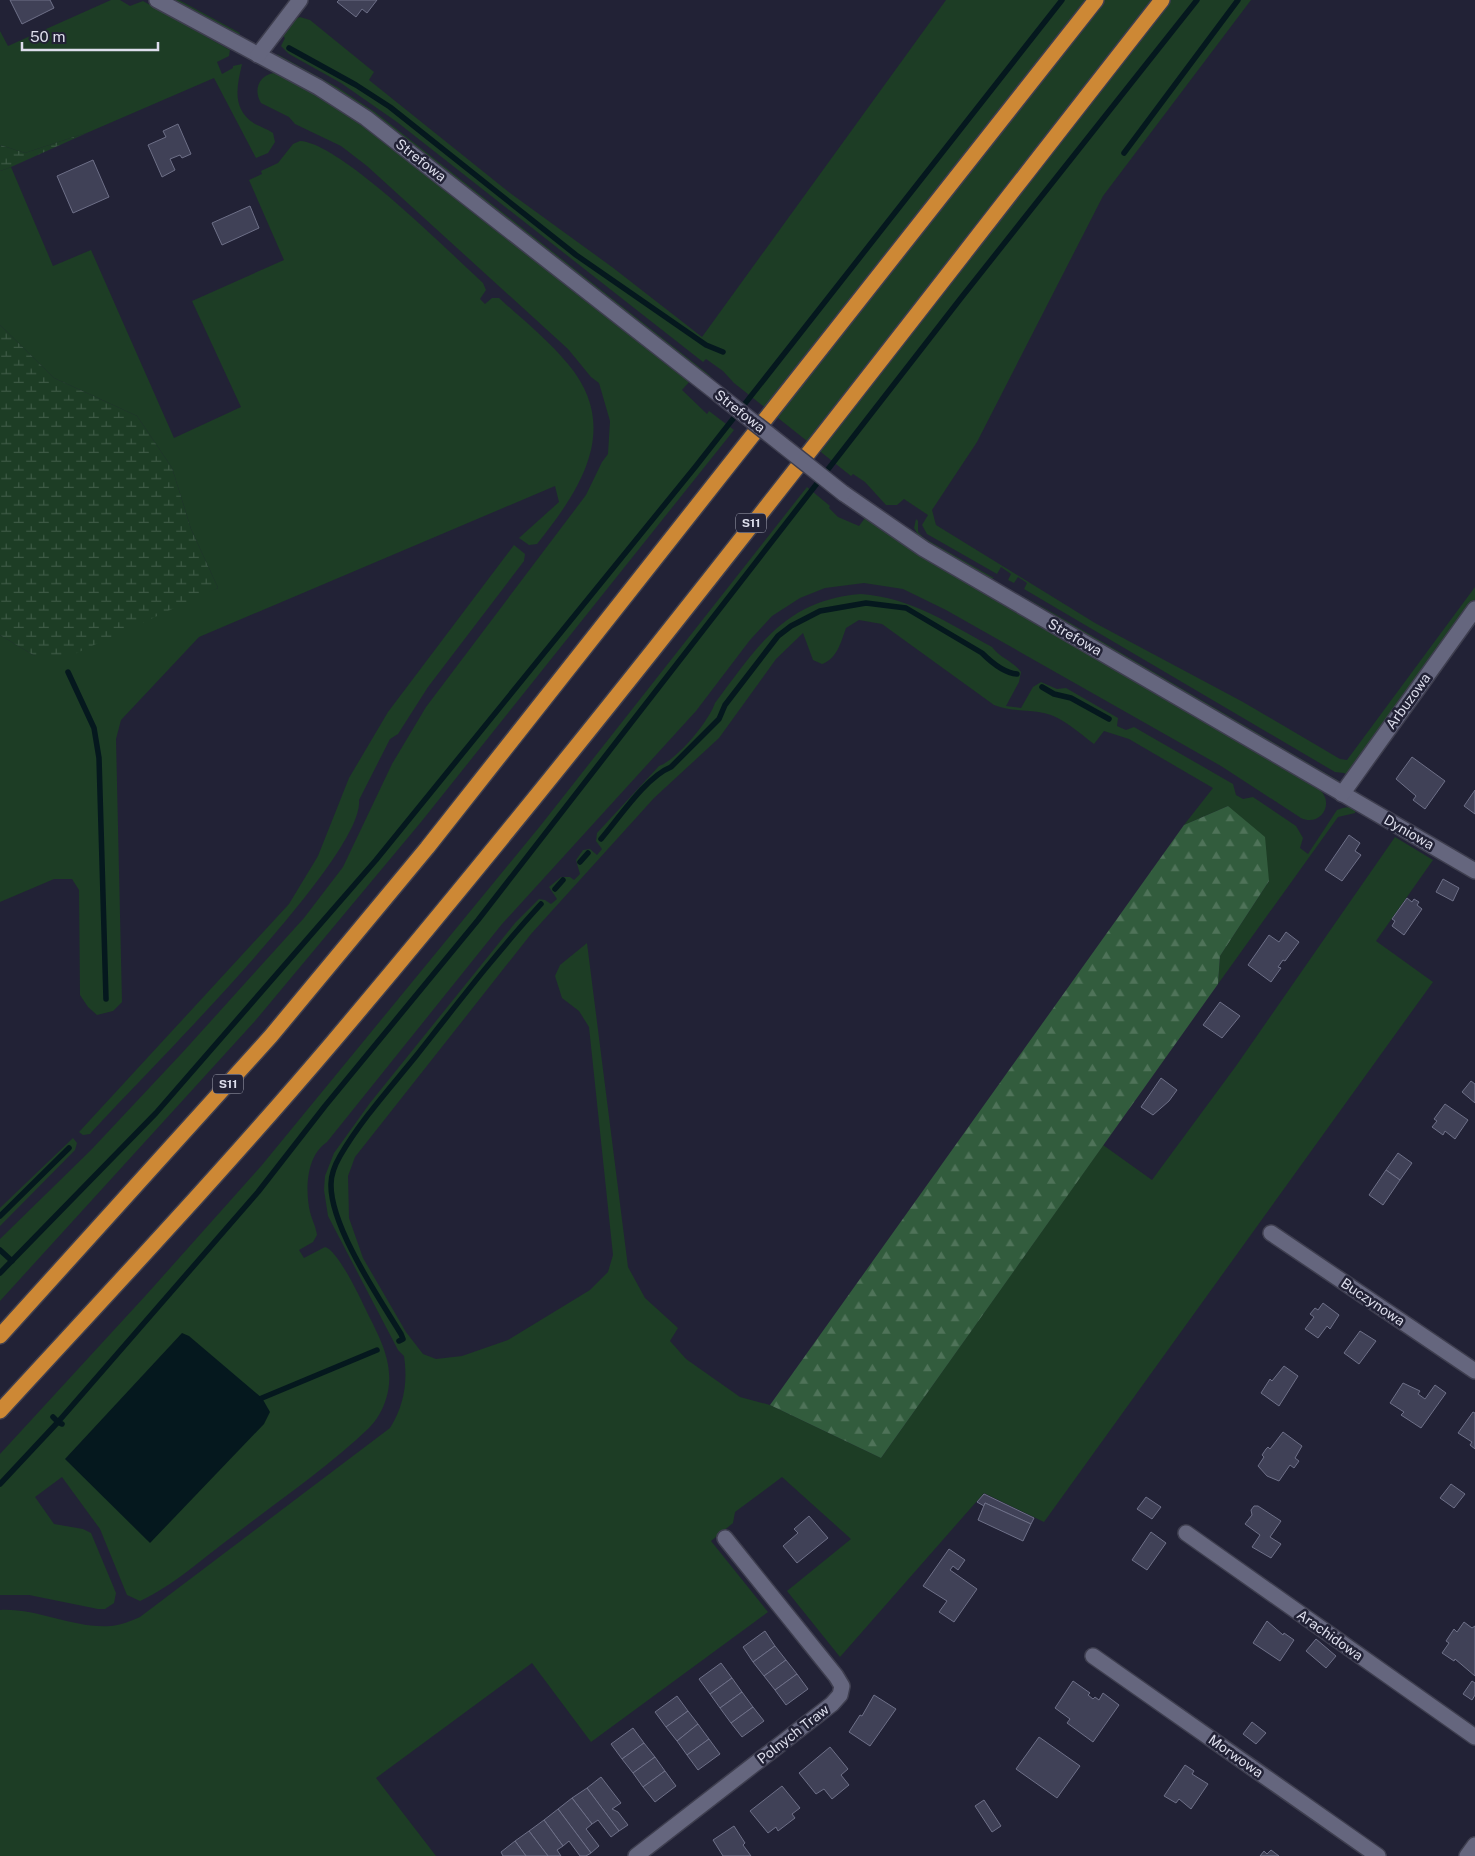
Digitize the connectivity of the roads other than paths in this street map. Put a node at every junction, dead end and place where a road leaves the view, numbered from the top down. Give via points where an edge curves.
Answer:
1 (157, 0) edge
2 (300, 0) edge
3 (1096, 0) edge
4 (1162, 0) edge
5 (258, 55) junction
6 (1475, 609) edge
7 (1342, 794) junction
8 (1475, 871) edge
9 (1271, 1233) dead end
10 (0, 1336) edge
11 (1475, 1371) edge
12 (0, 1411) edge
13 (1186, 1533) dead end
14 (725, 1538) dead end
15 (1093, 1656) dead end
16 (1475, 1737) edge
17 (1475, 1845) edge
18 (636, 1856) edge
19 (1378, 1856) edge
20 (1467, 1856) edge

1 - 5 street, Strefowa
2 - 5 street
3 - 10 highway, S11 via 427,848 271,1036
4 - 12 highway, S11 via 466,882 228,1162
5 - 7 street, Strefowa, bridge via 318,87 366,118 844,493 924,549
6 - 7 street, Arbuzowa
7 - 8 street, Dyniowa
9 - 11 street, Buczynowa
13 - 16 street, Arachidowa
14 - 18 street, Polnych Traw via 836,1676 842,1686 840,1695
15 - 19 street, Morwowa
17 - 20 street

